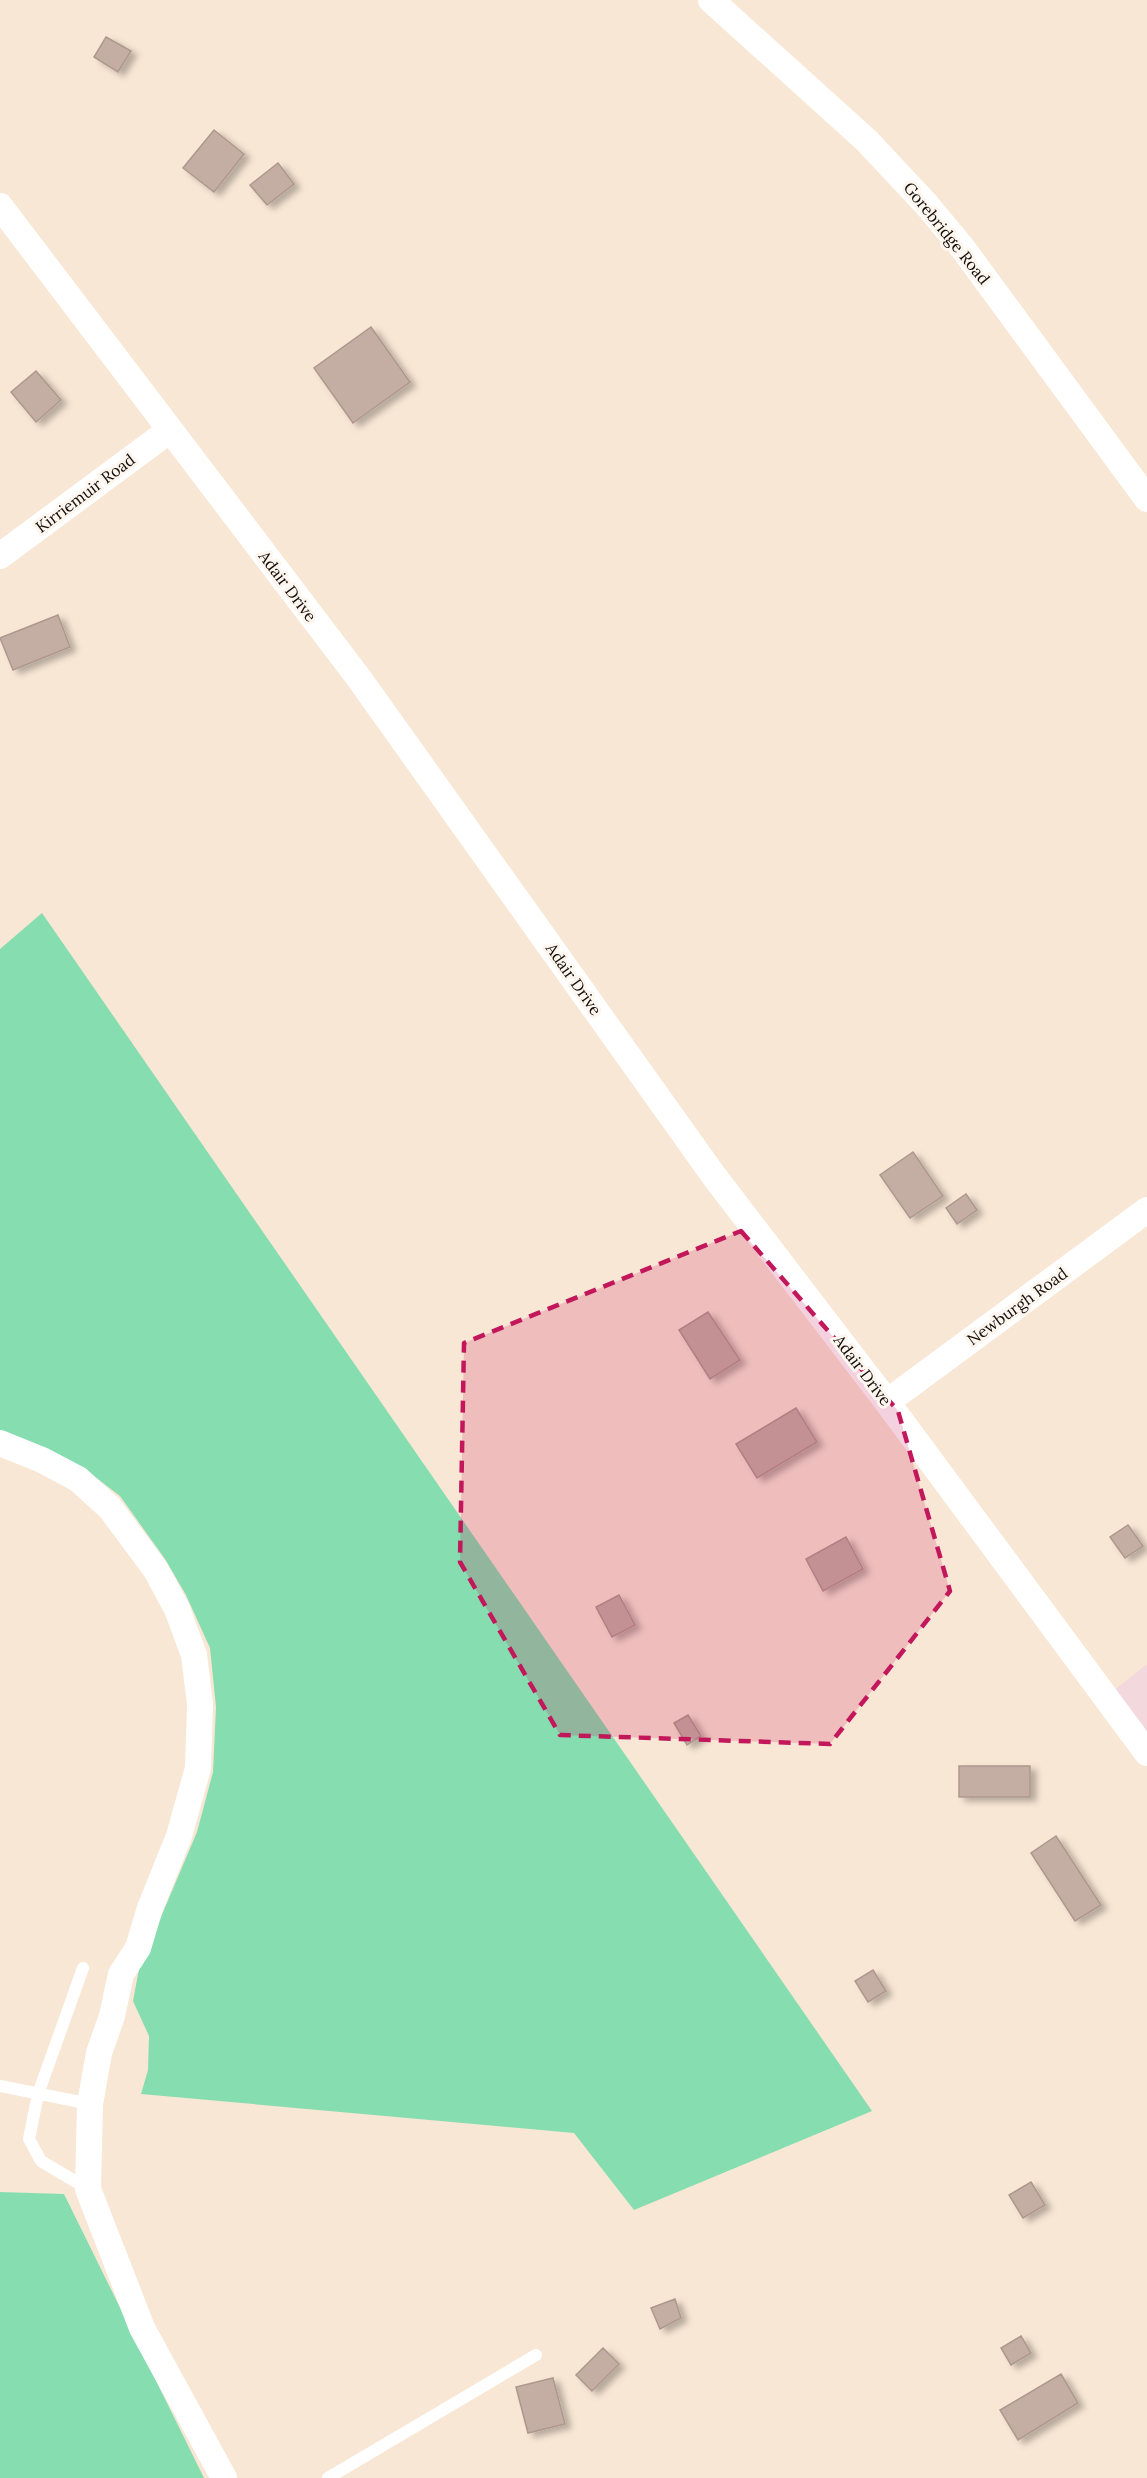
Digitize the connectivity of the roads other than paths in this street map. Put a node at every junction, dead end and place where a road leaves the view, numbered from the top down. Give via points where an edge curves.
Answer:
1 (711, 0) edge
2 (0, 206) edge
3 (170, 430) junction
4 (1147, 499) edge
5 (0, 556) edge
6 (1147, 1210) edge
7 (887, 1402) junction
8 (0, 1443) edge
9 (1147, 1753) edge
10 (83, 1968) dead end
11 (0, 2086) edge
12 (38, 2094) junction
13 (90, 2104) junction
14 (88, 2189) junction
15 (536, 2355) dead end
16 (224, 2478) edge
17 (328, 2478) edge

1 - 4 street, Gorebridge Road via 867,141 926,204
2 - 3 street, Adair Drive
3 - 5 street, Kirriemuir Road
3 - 7 street, Adair Drive via 358,677 714,1176
6 - 7 street, Newburgh Road
7 - 9 street, Adair Drive
8 - 13 street via 78,1479 110,1508 156,1570 194,1655 200,1704 198,1768 179,1836 138,1948 121,1974 99,2053
10 - 12 lane
11 - 12 lane
12 - 13 lane
12 - 14 lane via 29,2139 34,2152 41,2161
13 - 14 street
14 - 16 street via 142,2328
15 - 17 lane

